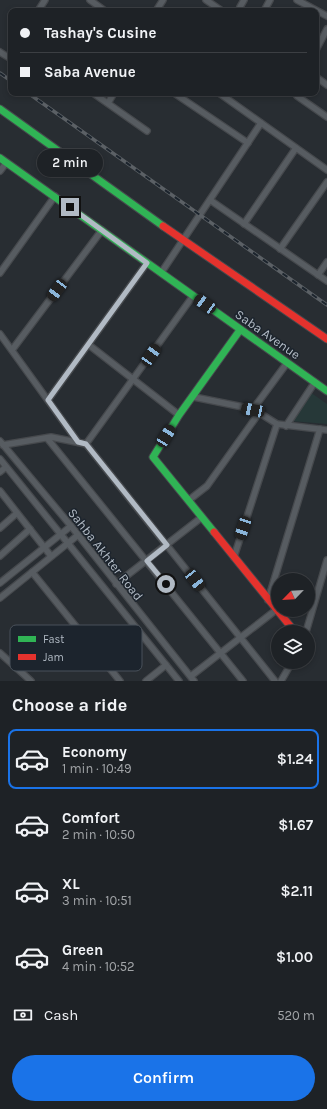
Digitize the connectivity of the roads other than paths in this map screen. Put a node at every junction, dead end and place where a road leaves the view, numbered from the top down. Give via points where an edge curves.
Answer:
1 (90, 0) edge
2 (206, 0) edge
3 (244, 0) edge
4 (297, 0) edge
5 (240, 7) dead end
6 (99, 8) edge
7 (212, 8) edge
8 (312, 8) edge
9 (327, 29) edge
10 (319, 44) edge
11 (98, 96) edge
12 (112, 96) edge
13 (178, 96) edge
14 (224, 96) edge
15 (297, 96) dead end
16 (108, 103) junction
17 (0, 108) edge
18 (327, 117) edge
19 (261, 123) junction
20 (147, 131) dead end
21 (248, 143) junction
22 (296, 148) junction
23 (3, 160) edge
24 (327, 170) edge
25 (0, 171) edge
26 (327, 182) edge
27 (55, 196) junction
28 (210, 200) junction
29 (244, 224) junction
30 (102, 230) junction
31 (184, 239) junction
32 (280, 249) junction
33 (327, 262) edge
34 (147, 263) junction
35 (0, 273) edge
36 (161, 273) junction
37 (318, 275) junction
38 (327, 281) edge
39 (193, 296) junction
40 (240, 330) junction
41 (0, 334) edge
42 (327, 339) edge
43 (89, 345) junction
44 (12, 350) junction
45 (287, 362) junction
46 (134, 379) junction
47 (315, 382) junction
48 (327, 391) edge
49 (194, 397) junction
50 (48, 400) junction
51 (253, 410) junction
52 (259, 413) junction
53 (179, 415) junction
54 (277, 424) junction
55 (286, 426) junction
56 (320, 429) junction
57 (327, 430) edge
58 (47, 438) junction
59 (78, 442) junction
60 (1, 443) edge
61 (86, 444) junction
62 (0, 458) edge
63 (6, 466) junction
64 (0, 472) edge
65 (0, 491) edge
66 (2, 498) edge
67 (189, 500) junction
68 (17, 513) junction
69 (202, 517) junction
70 (71, 526) junction
71 (0, 528) edge
72 (30, 529) junction
73 (61, 533) junction
74 (78, 535) junction
75 (69, 542) junction
76 (167, 545) junction
77 (44, 547) junction
78 (0, 556) edge
79 (51, 556) junction
80 (234, 557) junction
81 (327, 560) edge
82 (147, 561) junction
83 (32, 572) junction
84 (0, 584) edge
85 (116, 584) junction
86 (0, 598) edge
87 (268, 600) junction
88 (271, 604) edge
89 (271, 614) edge
90 (282, 617) edge
91 (75, 625) edge
92 (134, 625) edge
93 (289, 625) edge
94 (308, 625) edge
95 (142, 635) edge
96 (241, 638) junction
97 (0, 653) edge
98 (221, 653) junction
99 (10, 662) edge
100 (166, 665) junction
101 (288, 669) edge
102 (20, 671) edge
103 (112, 671) edge
104 (192, 679) edge
105 (31, 681) edge
106 (120, 681) edge
107 (146, 681) edge
108 (179, 681) edge
109 (243, 681) edge
110 (275, 681) edge
111 (281, 681) edge

1 - 6 street
2 - 7 street
3 - 5 street
4 - 8 street
9 - 10 street
11 - 16 street
12 - 16 street
13 - 21 street
14 - 19 street
15 - 18 street
16 - 20 street
17 - 31 street
19 - 21 street
19 - 22 street
21 - 28 street
22 - 24 street
22 - 29 street
23 - 25 street
23 - 27 street, Saba Avenue
26 - 32 street
27 - 30 street, Saba Avenue
27 - 35 street
28 - 29 street
28 - 31 street
29 - 32 street
30 - 34 street, Saba Avenue
30 - 44 street
31 - 36 street
31 - 42 street
32 - 37 street
33 - 37 street
34 - 36 street, Saba Avenue
34 - 43 street
36 - 39 street, Saba Avenue
37 - 38 street
39 - 40 street, Saba Avenue
39 - 46 street
40 - 45 street, Saba Avenue
40 - 49 street
41 - 44 street
43 - 46 street
43 - 50 street
44 - 50 street
45 - 47 street, Saba Avenue
45 - 51 street
46 - 53 street
46 - 61 street
47 - 48 street, Saba Avenue
47 - 55 street
49 - 51 street
49 - 53 street
50 - 59 street
51 - 52 street
52 - 54 street
52 - 67 street via 207,486
53 - 67 street via 153,457
54 - 55 street
54 - 80 street
55 - 56 street
56 - 57 street
56 - 87 street
58 - 59 street
58 - 60 street
58 - 82 street
59 - 61 street
60 - 70 street, Sahba Akhter Road
61 - 76 street
62 - 63 street, Sahba Akhter Road
63 - 64 street
63 - 73 street, Sahba Akhter Road
65 - 66 street
66 - 68 street
67 - 69 street
68 - 71 street
68 - 72 street
69 - 76 street
69 - 80 street
70 - 73 street
70 - 74 street, Sahba Akhter Road
72 - 77 street
72 - 78 street
73 - 75 street, Sahba Akhter Road
73 - 77 street
74 - 75 street
74 - 85 street, Sahba Akhter Road
75 - 79 street
75 - 92 street, Sahba Akhter Road
76 - 82 street
76 - 96 street
77 - 79 street
77 - 84 street
79 - 83 street
80 - 87 street
81 - 94 street
82 - 85 street
82 - 98 street
83 - 86 street
83 - 91 street
85 - 104 street, Sahba Akhter Road
87 - 88 street
89 - 96 street
90 - 93 street
95 - 100 street, Sahba Akhter Road
96 - 98 street
96 - 110 street
97 - 99 street
98 - 104 street
98 - 109 street
100 - 107 street
100 - 108 street, Sahba Akhter Road
101 - 111 street
102 - 105 street
103 - 106 street

